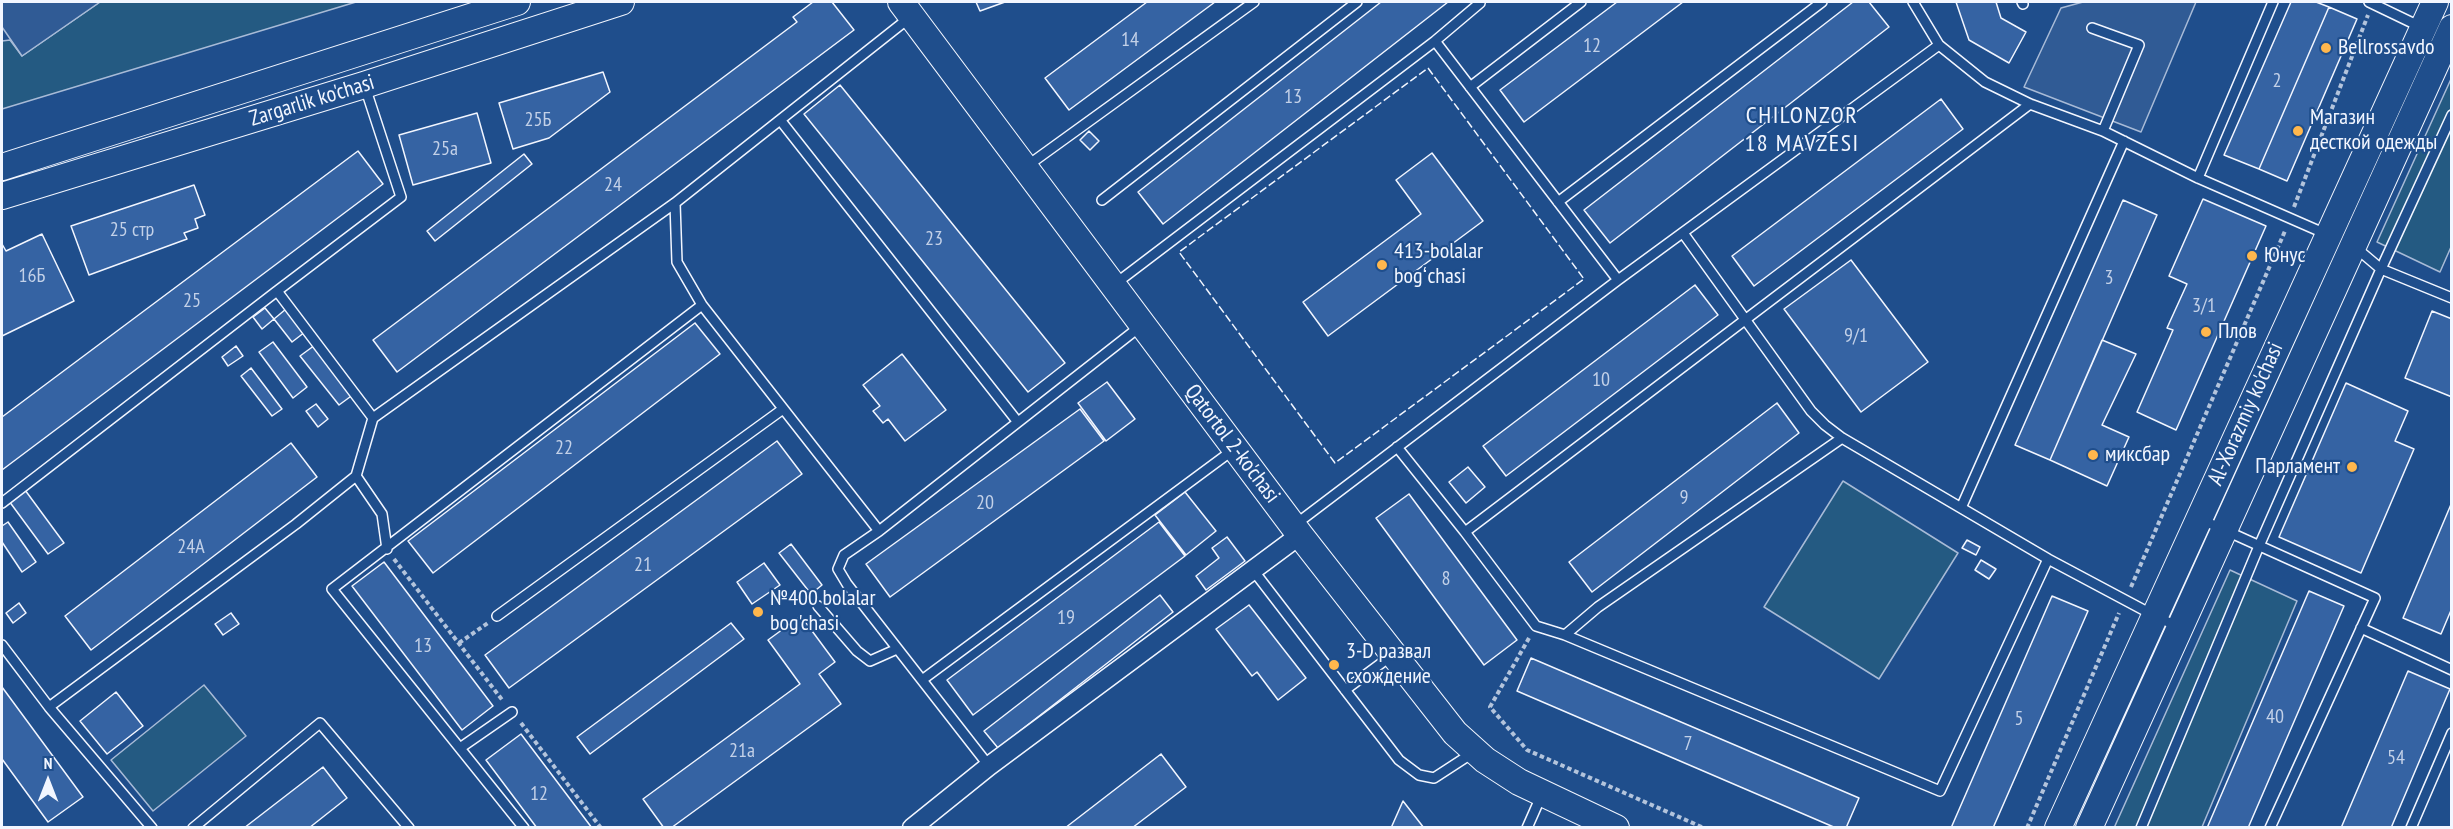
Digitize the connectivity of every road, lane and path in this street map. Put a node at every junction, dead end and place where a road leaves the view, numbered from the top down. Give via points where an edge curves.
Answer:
1 (517, 2) edge
2 (621, 2) edge
3 (1254, 2) edge
4 (1357, 2) edge
5 (1479, 2) edge
6 (1581, 2) edge
7 (1822, 2) edge
8 (1913, 2) edge
9 (2273, 2) edge
10 (2371, 2) edge
11 (2435, 2) edge
12 (906, 9) edge
13 (2092, 28) dead end
14 (2423, 28) junction
15 (2451, 28) edge
16 (1435, 40) junction
17 (1939, 45) junction
18 (364, 85) junction
19 (1470, 87) junction
20 (2030, 104) junction
21 (2451, 115) edge
22 (781, 121) junction
23 (2103, 131) junction
24 (2124, 141) junction
25 (2, 167) edge
26 (1024, 168) junction
27 (2198, 178) junction
28 (2, 196) edge
29 (1102, 200) dead end
30 (1558, 202) junction
31 (675, 203) junction
32 (2290, 217) junction
33 (1683, 232) junction
34 (2341, 240) junction
35 (2380, 269) junction
36 (1618, 280) junction
37 (1113, 286) junction
38 (277, 291) junction
39 (2451, 298) edge
40 (702, 305) junction
41 (1744, 319) junction
42 (1142, 324) junction
43 (783, 409) junction
44 (373, 418) junction
45 (1017, 421) junction
46 (1842, 438) junction
47 (1397, 447) junction
48 (1235, 448) junction
49 (356, 476) junction
50 (2, 503) edge
51 (1961, 508) junction
52 (2199, 519) junction
53 (2224, 530) junction
54 (879, 531) junction
55 (1297, 531) junction
56 (1465, 532) junction
57 (2259, 546) junction
58 (387, 549) junction
59 (2048, 559) junction
60 (1253, 570) junction
61 (2125, 600) junction
62 (818, 606) dead end
63 (497, 616) joint
64 (2155, 616) junction
65 (1536, 626) junction
66 (2180, 627) junction
67 (2361, 628) junction
68 (1565, 634) junction
69 (459, 643) junction
70 (2, 645) edge
71 (897, 648) junction
72 (1393, 655) junction
73 (2451, 669) edge
74 (922, 680) junction
75 (1345, 690) junction
76 (49, 707) junction
77 (512, 712) junction
78 (2451, 733) edge
79 (460, 748) junction
80 (1474, 751) junction
81 (2447, 754) edge
82 (989, 766) junction
83 (1542, 794) junction
84 (1614, 827) edge
85 (152, 828) edge
86 (194, 828) edge
87 (410, 828) edge
88 (524, 828) edge
89 (601, 828) edge
90 (912, 828) edge
91 (1527, 828) edge
92 (1704, 828) edge
93 (2027, 828) edge
94 (2058, 828) edge
95 (2089, 828) edge
96 (2141, 828) edge
97 (2270, 828) edge
98 (2411, 828) edge

1 - 25 main road, Zargarlik ko'chasi
2 - 18 main road, Zargarlik ko'chasi
3 - 26 lane
4 - 29 lane
5 - 16 lane
6 - 19 lane
7 - 30 lane
8 - 17 lane
9 - 27 lane
10 - 14 lane
10 - 32 path
11 - 14 main road, Al-Xorazmiy ko'chasi
12 - 22 lane
12 - 26 main road, Qatortol 2-ko'chasi
13 - 23 lane via 2139,45
14 - 34 main road, Al-Xorazmiy ko'chasi
15 - 34 main road, Al-Xorazmiy ko'chasi
16 - 19 lane
16 - 37 lane
17 - 20 lane via 1985,82
17 - 33 lane
18 - 28 main road, Zargarlik ko'chasi
18 - 38 lane via 401,197
19 - 30 lane
20 - 23 lane
20 - 41 lane
21 - 35 lane
22 - 31 lane
22 - 45 lane
23 - 24 lane
24 - 27 lane
24 - 51 lane
26 - 37 main road, Qatortol 2-ko'chasi
27 - 32 lane
30 - 36 lane
31 - 40 lane via 677,262
31 - 44 lane
32 - 34 lane
32 - 61 path
33 - 36 lane
33 - 41 lane
34 - 35 lane
34 - 52 main road, Al-Xorazmiy ko'chasi
34 - 53 main road, Al-Xorazmiy ko'chasi
35 - 39 lane
35 - 57 lane
36 - 47 lane
37 - 42 main road, Qatortol 2-ko'chasi
38 - 44 lane
38 - 50 lane
40 - 43 lane
40 - 58 lane
41 - 46 lane via 1811,411
41 - 56 lane
42 - 45 lane
42 - 48 main road, Qatortol 2-ko'chasi
43 - 54 lane
43 - 63 lane
44 - 49 lane
45 - 54 lane
46 - 51 lane
46 - 68 lane
47 - 55 lane
47 - 56 lane
48 - 55 main road, Qatortol 2-ko'chasi
48 - 74 lane
49 - 58 lane via 382,514
49 - 76 lane
51 - 59 lane
52 - 53 lane
52 - 64 main road, Al-Xorazmiy ko'chasi
53 - 57 lane
53 - 66 main road, Al-Xorazmiy ko'chasi
54 - 71 lane via 844,555 838,569
55 - 60 street
55 - 72 main road, Qatortol 2-ko'chasi
56 - 65 lane
57 - 67 lane via 2375,598
57 - 96 lane
58 - 69 path
58 - 79 lane via 332,589
59 - 61 lane
59 - 68 lane via 1940,791
60 - 75 lane
60 - 82 street
61 - 64 lane
61 - 93 path
62 - 71 lane via 870,661
63 - 69 path
64 - 66 lane
64 - 94 main road, Al-Xorazmiy ko'chasi
65 - 68 lane
65 - 92 path via 1490,707 1527,750
66 - 95 main road, Al-Xorazmiy ko'chasi
67 - 73 lane
67 - 97 lane
69 - 77 path
70 - 76 lane
71 - 74 lane
72 - 75 lane
72 - 80 main road, Qatortol 2-ko'chasi
74 - 82 lane
75 - 80 lane via 1398,760 1419,775 1434,778
76 - 85 lane
77 - 79 lane
77 - 89 path
78 - 81 lane
79 - 88 lane
80 - 83 main road, Qatortol 2-ko'chasi
81 - 98 lane
82 - 90 street
83 - 84 main road, Qatortol 2-ko'chasi
83 - 91 lane
86 - 87 lane via 320,723

